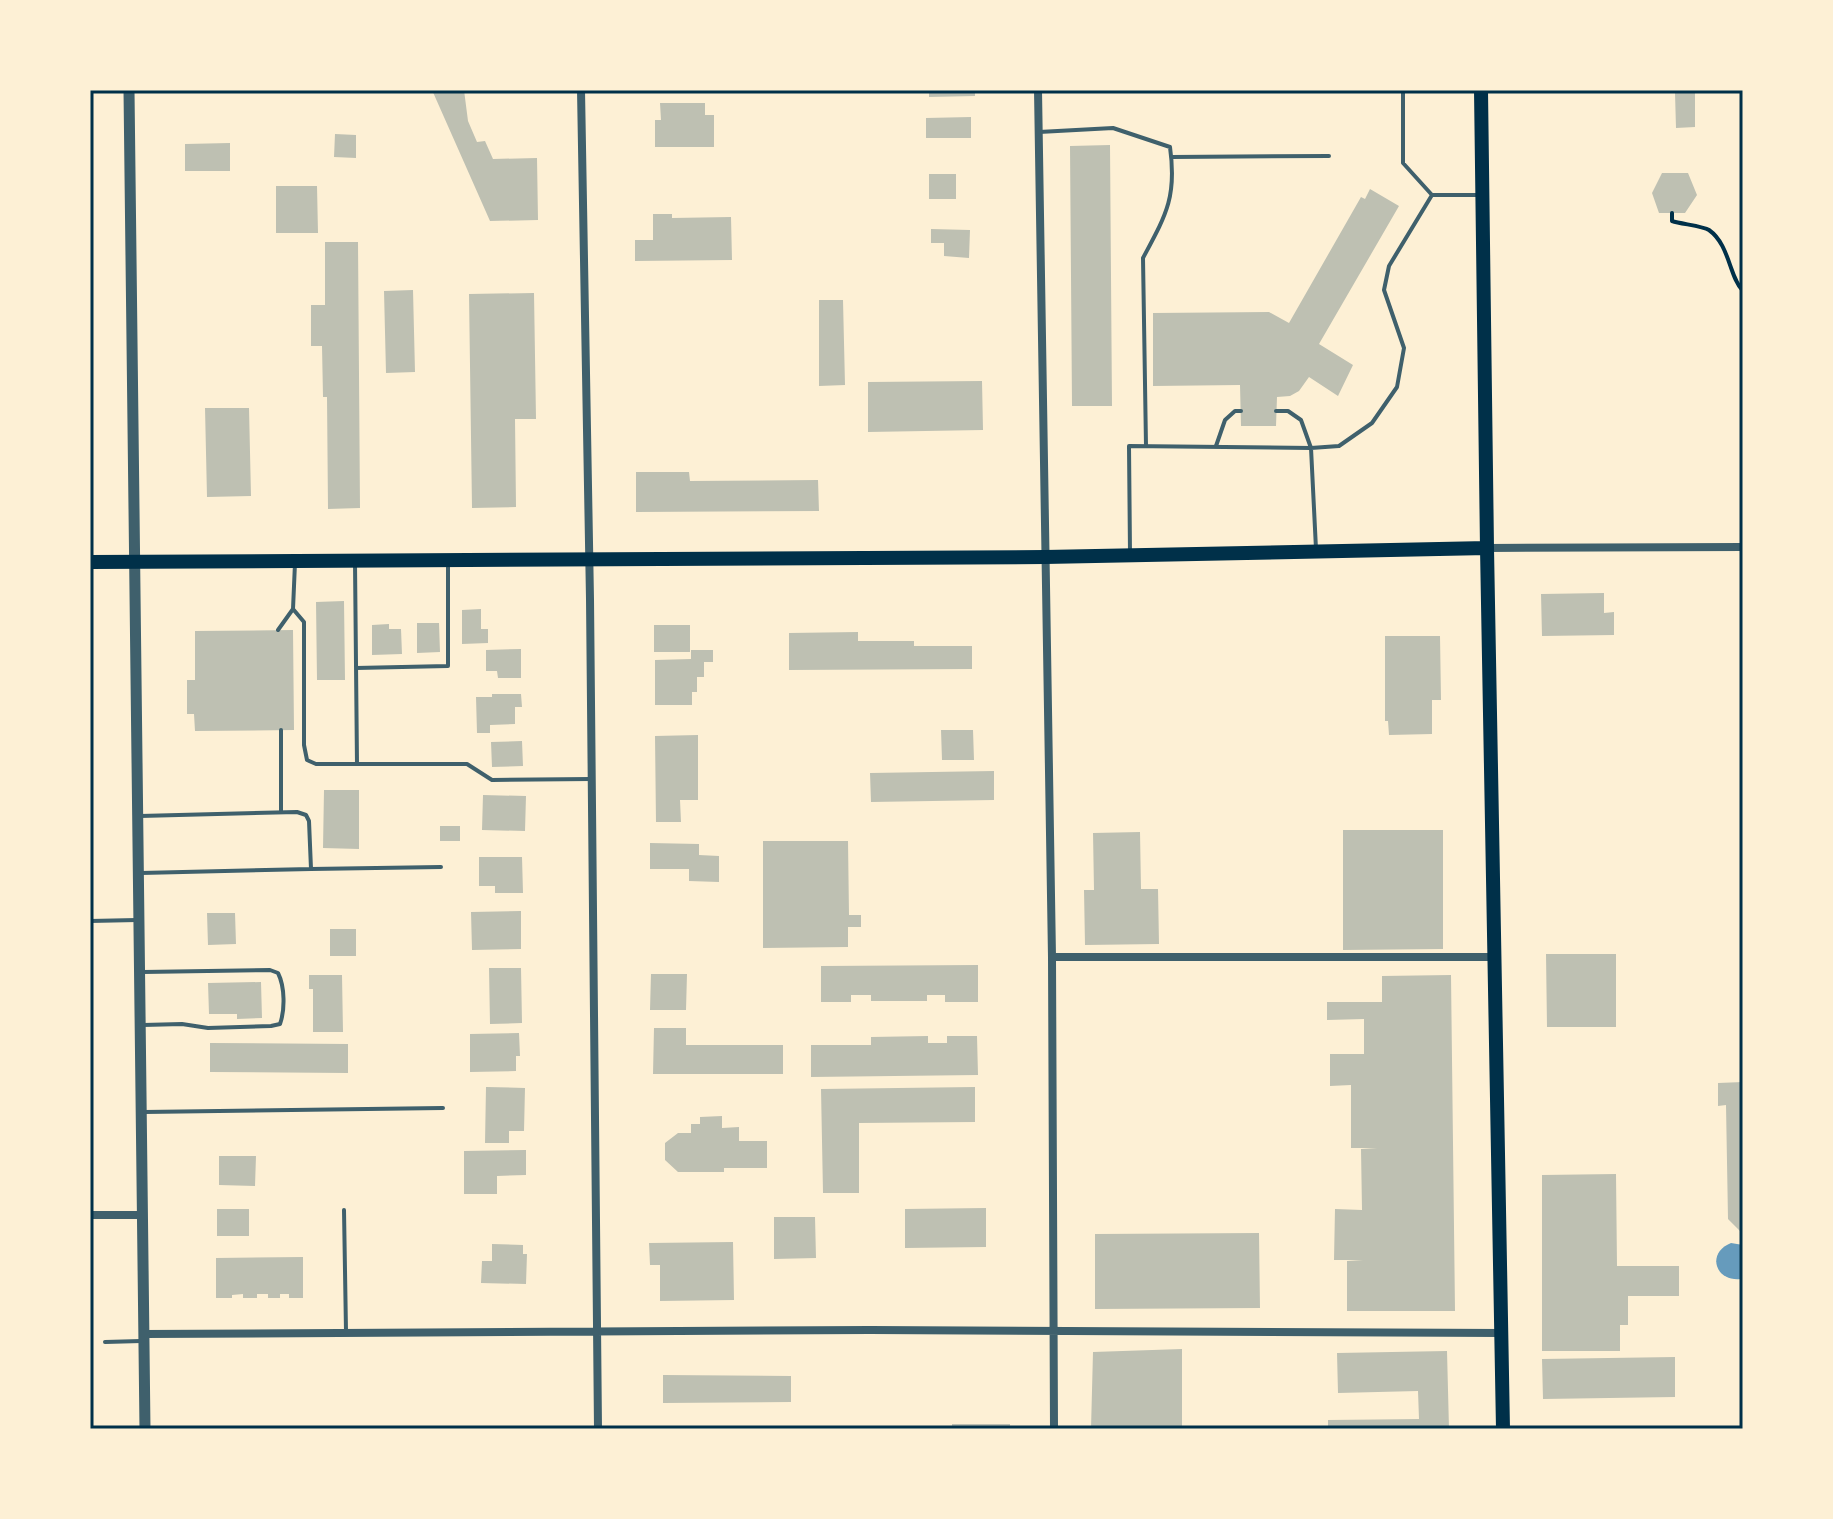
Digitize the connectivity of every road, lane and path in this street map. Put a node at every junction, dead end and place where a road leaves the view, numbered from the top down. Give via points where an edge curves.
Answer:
1 (129, 90) edge
2 (581, 90) edge
3 (1038, 90) edge
4 (1403, 90) edge
5 (1481, 90) edge
6 (1039, 132) junction
7 (1329, 156) dead end
8 (1171, 157) junction
9 (1432, 195) junction
10 (1482, 195) junction
11 (1672, 213) dead end
12 (1743, 291) edge
13 (1241, 411) dead end
14 (1276, 411) dead end
15 (1146, 446) junction
16 (1216, 447) junction
17 (1311, 448) junction
18 (1743, 547) edge
19 (1487, 548) junction
20 (1316, 552) junction
21 (1131, 555) junction
22 (1045, 557) junction
23 (589, 558) junction
24 (447, 559) junction
25 (295, 560) junction
26 (355, 560) junction
27 (135, 561) junction
28 (90, 562) edge
29 (293, 609) junction
30 (278, 630) dead end
31 (356, 668) junction
32 (281, 730) dead end
33 (357, 764) junction
34 (591, 779) junction
35 (281, 812) junction
36 (138, 816) junction
37 (441, 867) dead end
38 (311, 869) junction
39 (139, 873) junction
40 (139, 919) junction
41 (90, 921) edge
42 (1052, 957) junction
43 (1495, 957) junction
44 (140, 972) junction
45 (140, 1025) junction
46 (443, 1108) dead end
47 (141, 1112) junction
48 (344, 1210) dead end
49 (90, 1215) edge
50 (142, 1215) junction
51 (597, 1332) junction
52 (1053, 1332) junction
53 (346, 1333) junction
54 (1502, 1333) junction
55 (144, 1338) junction
56 (105, 1342) dead end
57 (145, 1429) edge
58 (598, 1429) edge
59 (1054, 1429) edge
60 (1503, 1429) edge

1 - 27 street
2 - 23 street
3 - 6 street
4 - 9 lane via 1403,163
5 - 10 main road
6 - 8 lane via 1113,128 1170,147
6 - 22 street
7 - 8 lane
8 - 15 lane via 1171,200 1143,258
9 - 10 lane
9 - 17 lane via 1389,266 1384,290 1404,348 1397,387 1372,423 1339,446
10 - 19 main road
11 - 12 path via 1672,221 1707,229 1719,241
13 - 16 lane via 1225,420
14 - 17 lane via 1288,411 1301,420
15 - 16 lane
15 - 21 lane via 1129,446
16 - 17 lane
17 - 20 lane
18 - 19 street
19 - 20 main road
19 - 43 main road
20 - 21 main road
21 - 22 main road
22 - 23 main road
22 - 42 street
23 - 24 main road
23 - 34 street
24 - 26 main road
24 - 31 lane via 448,666
25 - 26 main road
25 - 27 main road
25 - 29 lane
26 - 31 lane
27 - 28 main road
27 - 36 street
29 - 30 lane
29 - 33 lane via 304,622 307,760
31 - 33 lane
32 - 35 lane
33 - 34 lane via 467,764 492,780
34 - 51 street
35 - 36 lane
35 - 38 lane via 306,815
36 - 39 street
37 - 38 lane
38 - 39 lane
39 - 40 street
40 - 41 lane
40 - 44 street
42 - 43 street
42 - 52 street
43 - 54 main road
44 - 45 street
44 - 45 lane via 270,970 282,980 283,1015 280,1024 271,1026
45 - 47 street
46 - 47 lane
47 - 50 street
48 - 53 lane
49 - 50 street
50 - 55 street
51 - 52 street
51 - 53 street
51 - 58 street
52 - 54 street
52 - 59 street
53 - 55 street
54 - 60 main road
55 - 56 lane
55 - 57 street

